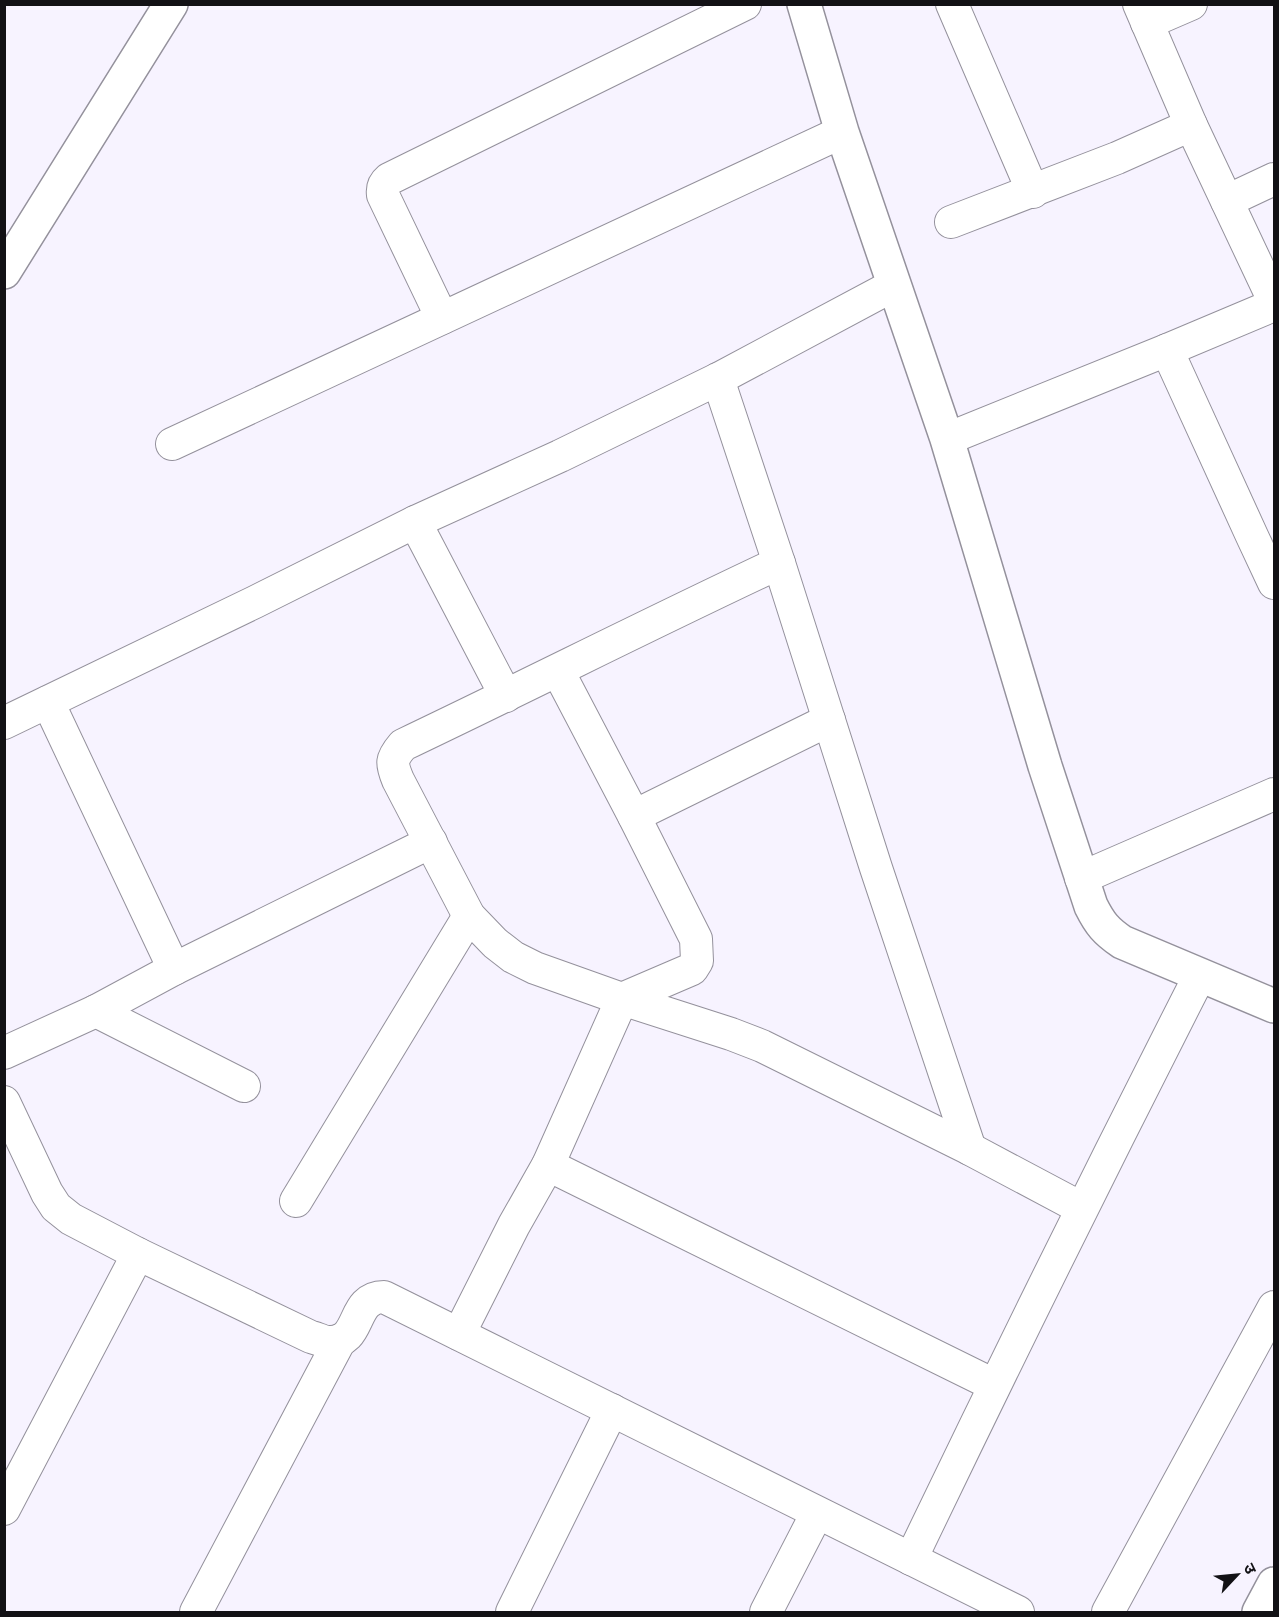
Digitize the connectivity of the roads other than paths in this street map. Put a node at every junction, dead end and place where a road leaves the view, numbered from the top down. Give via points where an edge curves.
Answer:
1 (171, 4) edge
2 (746, 4) edge
3 (804, 4) edge
4 (952, 4) edge
5 (1191, 4) edge
6 (1143, 14) edge
7 (1191, 125) junction
8 (842, 132) junction
9 (1275, 179) edge
10 (1033, 192) junction
11 (1227, 201) junction
12 (951, 222) dead end
13 (4, 272) edge
14 (894, 285) junction
15 (1275, 303) edge
16 (442, 318) junction
17 (1167, 350) junction
18 (718, 379) junction
19 (947, 439) junction
20 (172, 444) dead end
21 (415, 522) junction
22 (779, 563) junction
23 (1275, 584) edge
24 (558, 671) junction
25 (506, 696) junction
26 (48, 702) junction
27 (829, 720) junction
28 (4, 723) edge
29 (1275, 794) edge
30 (634, 816) junction
31 (431, 842) junction
32 (1081, 878) junction
33 (469, 916) junction
34 (174, 969) junction
35 (1200, 975) junction
36 (622, 999) junction
37 (1275, 1006) edge
38 (96, 1011) junction
39 (4, 1053) edge
40 (244, 1086) dead end
41 (4, 1102) edge
42 (970, 1149) junction
43 (548, 1165) junction
44 (296, 1201) dead end
45 (1081, 1208) junction
46 (138, 1254) junction
47 (1275, 1307) edge
48 (459, 1334) junction
49 (340, 1340) junction
50 (994, 1385) junction
51 (612, 1410) junction
52 (4, 1509) edge
53 (817, 1513) junction
54 (911, 1558) junction
55 (1275, 1584) edge
56 (1013, 1611) edge
57 (196, 1612) edge
58 (512, 1612) edge
59 (766, 1612) edge
60 (1108, 1612) edge
61 (1259, 1612) edge

1 - 13 street
2 - 16 street via 389,178 382,195
3 - 8 street
4 - 10 street
5 - 6 street
6 - 7 street
7 - 10 street
7 - 11 street
8 - 14 street
8 - 16 street
9 - 11 street
10 - 12 street
11 - 15 street
14 - 18 street
14 - 19 street
15 - 17 street
16 - 20 street
17 - 19 street
17 - 23 street
18 - 21 street
18 - 22 street
19 - 32 street
21 - 25 street
21 - 26 street
22 - 24 street
22 - 27 street
24 - 25 street
24 - 30 street
25 - 31 street via 403,745 395,755 394,771
26 - 28 street
26 - 34 street
27 - 30 street
27 - 42 street
29 - 32 street
30 - 36 street via 696,939 697,961 692,969
31 - 33 street
31 - 34 street
32 - 35 street via 1107,931 1122,942
33 - 36 street via 513,957
33 - 44 street
34 - 38 street
35 - 37 street
35 - 45 street
36 - 42 street via 762,1046
36 - 43 street
38 - 39 street
38 - 40 street
41 - 46 street via 56,1207
42 - 45 street
43 - 48 street
43 - 50 street
45 - 50 street
46 - 49 street via 311,1337 329,1342
46 - 52 street
47 - 60 street
48 - 49 street via 384,1297 375,1297 366,1303 349,1334
48 - 51 street
49 - 57 street
50 - 54 street
51 - 53 street
51 - 58 street
53 - 54 street
53 - 59 street
54 - 56 street
55 - 61 street

